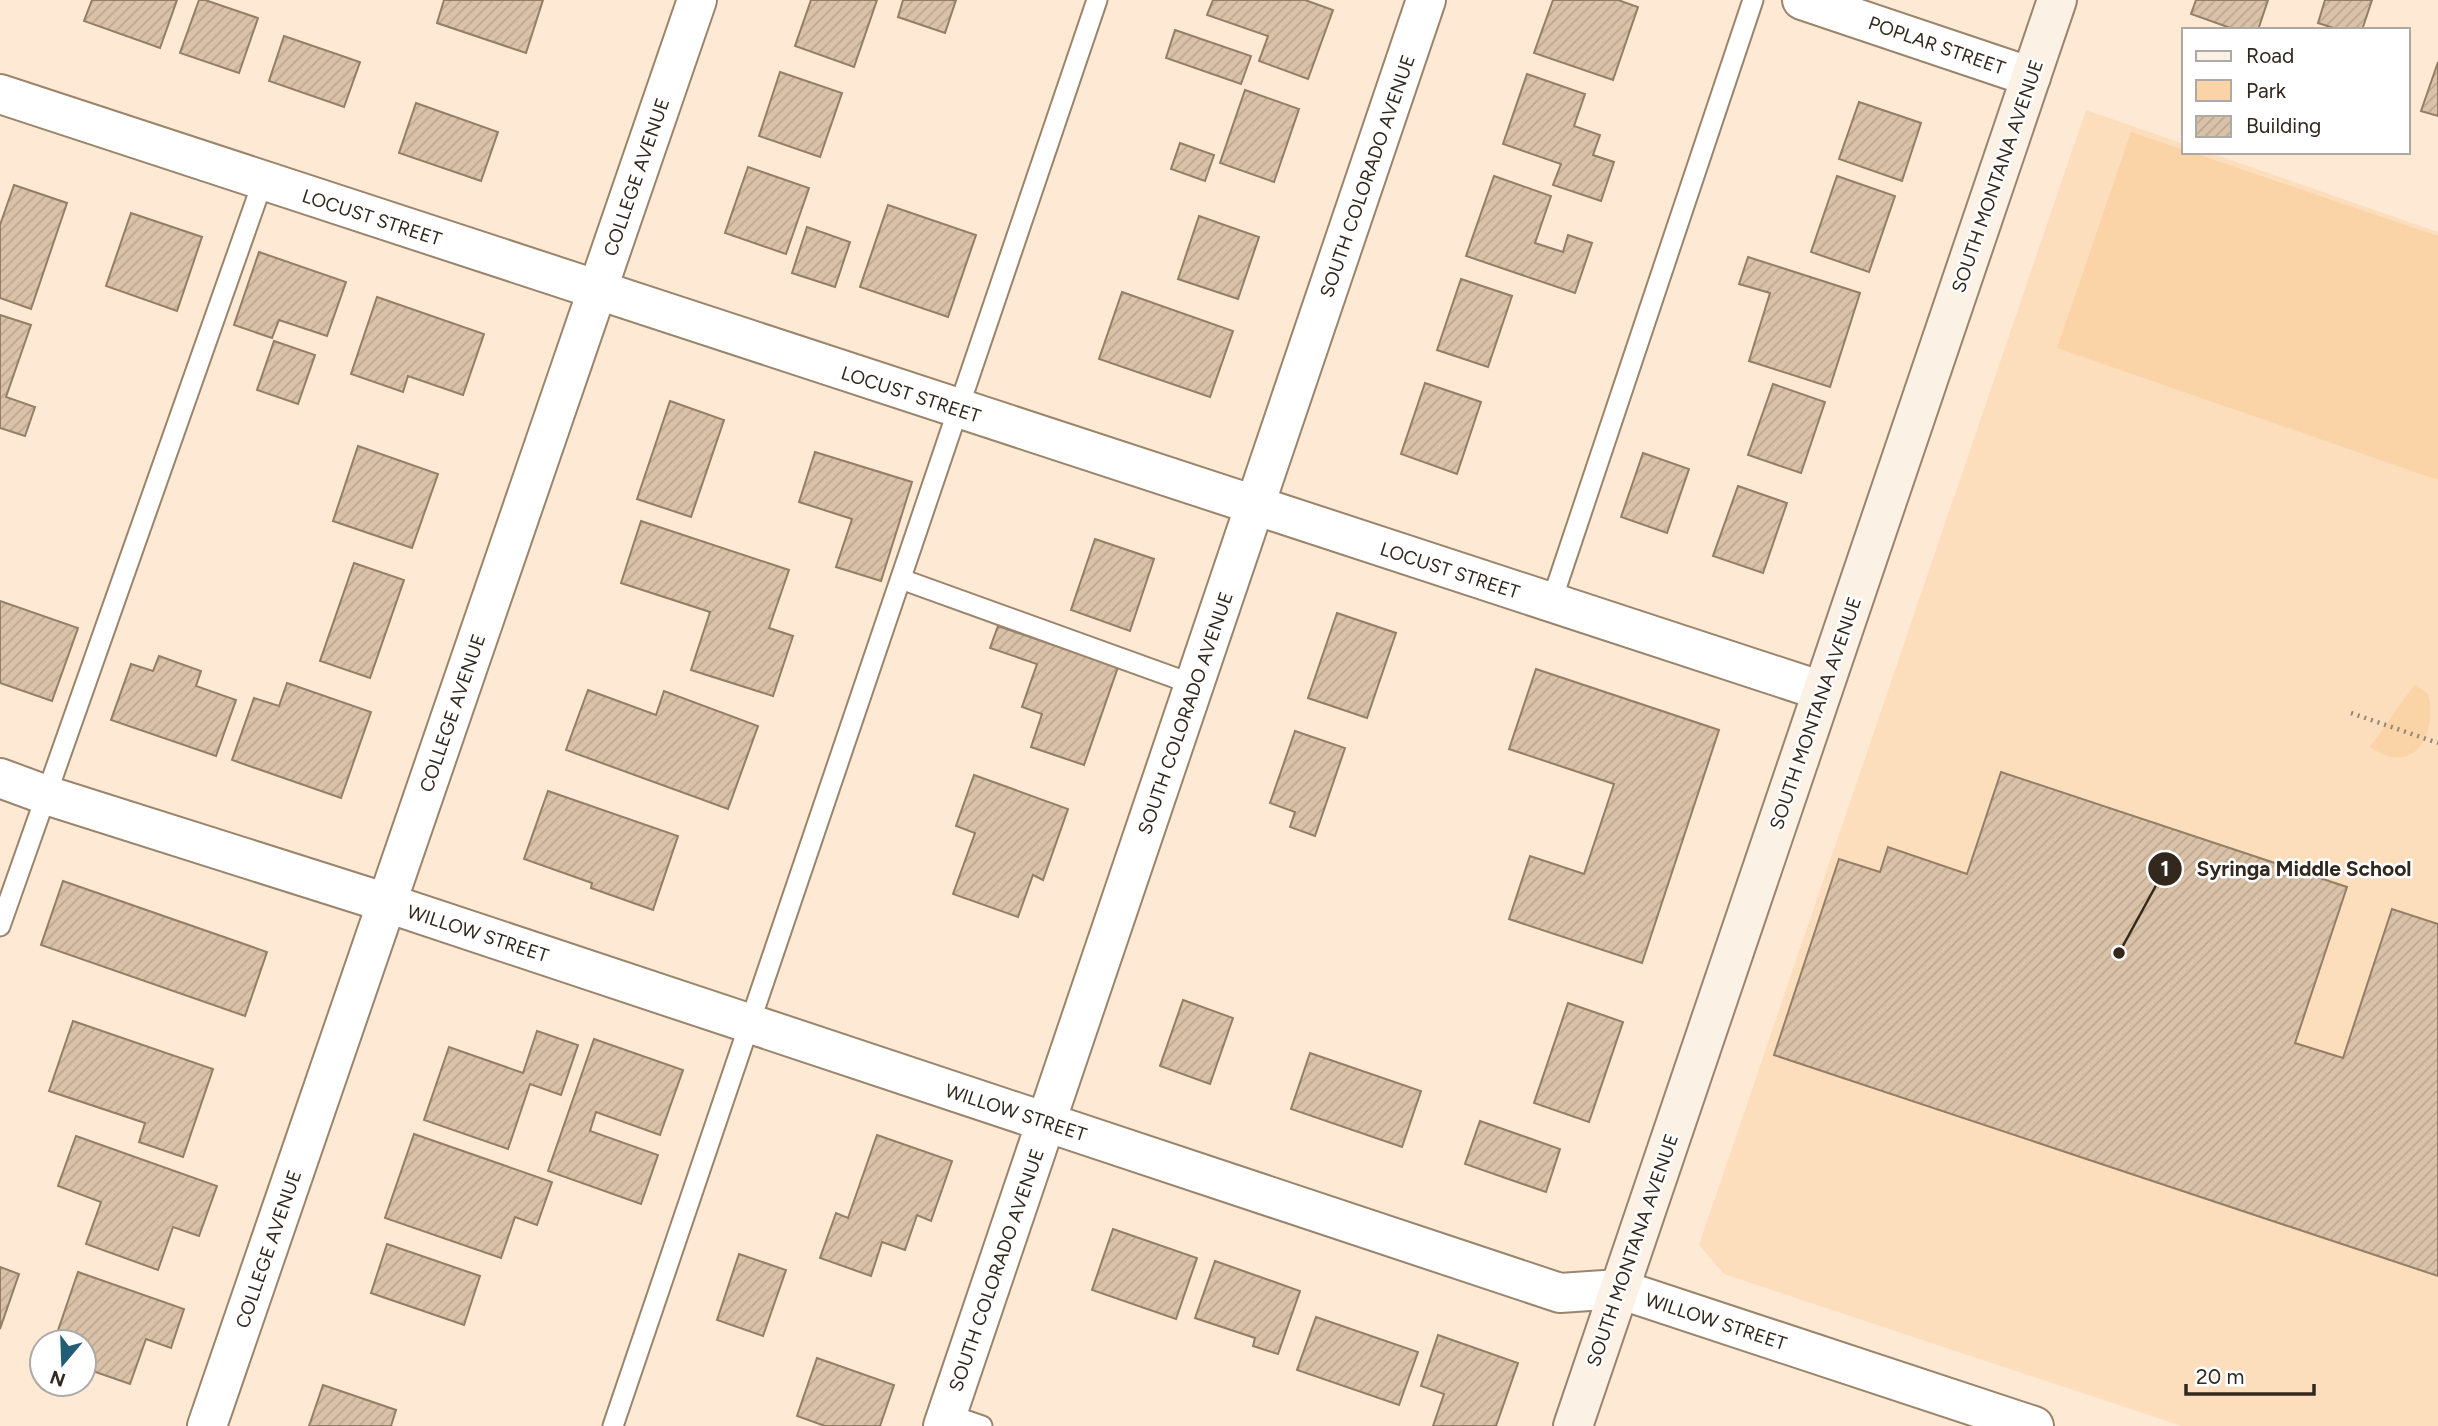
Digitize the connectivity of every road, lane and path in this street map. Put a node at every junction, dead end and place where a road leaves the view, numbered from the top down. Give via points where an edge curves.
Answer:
1 (697, 0) edge
2 (1097, 0) edge
3 (1426, 0) edge
4 (1754, 0) edge
5 (1802, 0) edge
6 (2056, 0) edge
7 (2031, 77) junction
8 (0, 94) edge
9 (263, 181) junction
10 (597, 291) junction
11 (958, 410) junction
12 (1255, 506) junction
13 (901, 579) junction
14 (1551, 603) junction
15 (1195, 685) junction
16 (1822, 691) junction
17 (2351, 713) dead end
18 (2438, 743) edge
19 (0, 778) edge
20 (46, 795) junction
21 (387, 903) junction
22 (0, 926) edge
23 (750, 1024) junction
24 (1046, 1122) junction
25 (1619, 1289) junction
26 (957, 1422) edge
27 (207, 1426) edge
28 (613, 1426) edge
29 (1573, 1426) edge
30 (2034, 1426) edge

1 - 10 street, COLLEGE AVENUE
2 - 11 lane
3 - 12 street, SOUTH COLORADO AVENUE
4 - 14 lane
5 - 7 street, POPLAR STREET
6 - 7 street, SOUTH MONTANA AVENUE
7 - 16 street, SOUTH MONTANA AVENUE
8 - 9 street, LOCUST STREET
9 - 10 street, LOCUST STREET
9 - 20 lane
10 - 11 street, LOCUST STREET
10 - 21 street, COLLEGE AVENUE
11 - 12 street, LOCUST STREET
11 - 13 lane
12 - 14 street, LOCUST STREET
12 - 15 street, SOUTH COLORADO AVENUE
13 - 15 lane
13 - 23 lane
14 - 16 street, LOCUST STREET
15 - 24 street, SOUTH COLORADO AVENUE
16 - 25 street, SOUTH MONTANA AVENUE
17 - 18 path
19 - 20 street, WILLOW STREET
20 - 21 street, WILLOW STREET
20 - 22 lane
21 - 23 street, WILLOW STREET
21 - 27 street, COLLEGE AVENUE
23 - 24 street, WILLOW STREET
23 - 28 lane
24 - 25 street, WILLOW STREET via 1559,1293
24 - 26 street, SOUTH COLORADO AVENUE
25 - 29 street, SOUTH MONTANA AVENUE
25 - 30 street, WILLOW STREET

